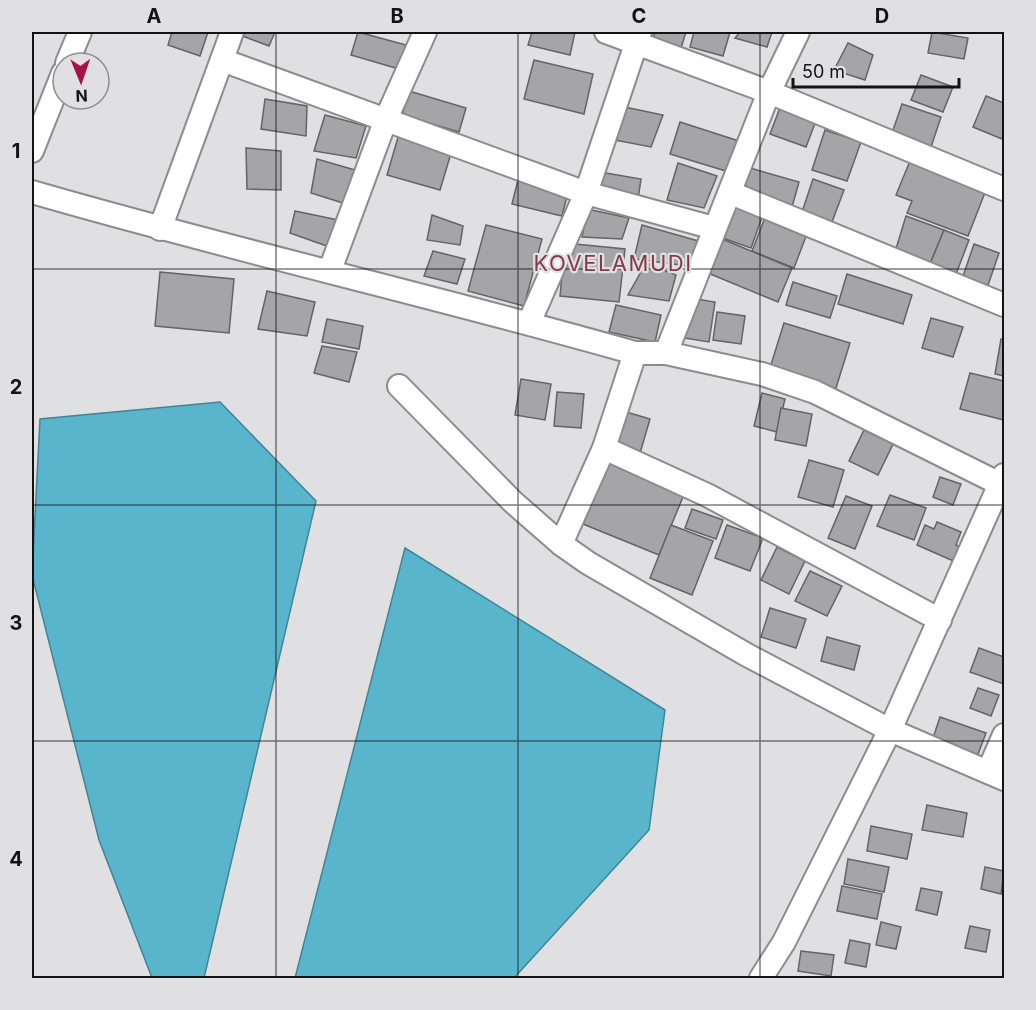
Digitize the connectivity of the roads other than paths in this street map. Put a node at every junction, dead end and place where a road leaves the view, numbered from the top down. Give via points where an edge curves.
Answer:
1 (80, 32) edge
2 (232, 32) edge
3 (425, 32) edge
4 (606, 32) edge
5 (798, 32) edge
6 (638, 37) edge
7 (72, 51) edge
8 (222, 60) junction
9 (769, 92) junction
10 (51, 103) edge
11 (386, 119) junction
12 (32, 151) edge
13 (1005, 189) edge
14 (32, 192) edge
15 (586, 193) junction
16 (730, 193) junction
17 (714, 228) junction
18 (160, 229) junction
19 (330, 270) junction
20 (1005, 305) edge
21 (530, 323) junction
22 (635, 353) junction
23 (666, 353) junction
24 (399, 386) dead end
25 (604, 448) junction
26 (1003, 482) edge
27 (561, 544) junction
28 (940, 620) junction
29 (890, 730) junction
30 (1005, 735) edge
31 (997, 776) edge
32 (761, 978) edge

1 - 7 street
2 - 8 street
3 - 11 street
4 - 6 street
5 - 9 street
6 - 9 street
6 - 15 street
8 - 11 street
8 - 18 street
9 - 13 street
9 - 16 street
10 - 12 street
11 - 15 street
11 - 19 street
14 - 18 street
15 - 17 street
15 - 21 street
16 - 17 street
16 - 20 street
17 - 23 street
18 - 19 street
19 - 21 street
21 - 22 street
22 - 23 street
22 - 25 street
23 - 26 street via 762,374 815,392
24 - 27 street via 499,488
25 - 27 street
25 - 28 street via 707,495
26 - 28 street
27 - 29 street via 647,598
28 - 29 street
29 - 31 street
29 - 32 street via 784,942
30 - 31 street

